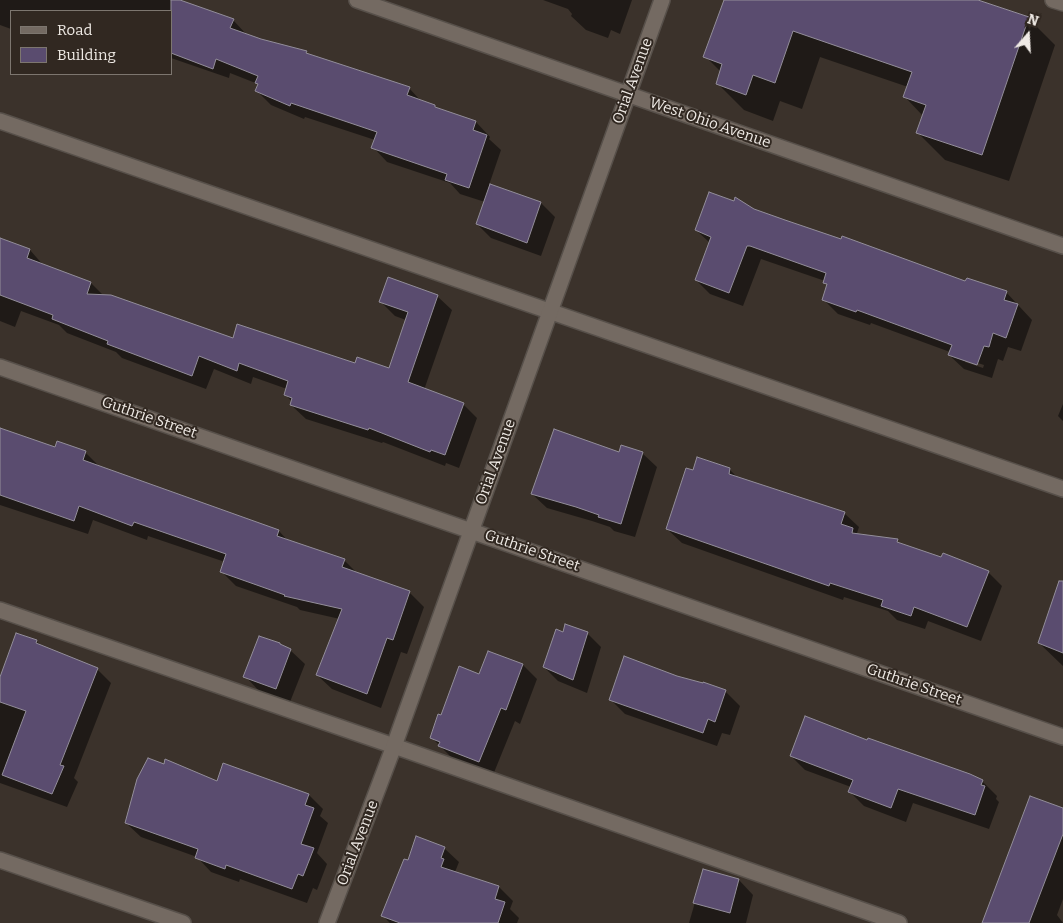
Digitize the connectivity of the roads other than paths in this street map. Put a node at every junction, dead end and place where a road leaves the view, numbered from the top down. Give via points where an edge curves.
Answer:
1 (358, 0) edge
2 (662, 0) edge
3 (1053, 0) edge
4 (1063, 4) edge
5 (628, 95) junction
6 (0, 121) edge
7 (1063, 246) edge
8 (550, 310) junction
9 (0, 367) edge
10 (1063, 488) edge
11 (472, 530) junction
12 (0, 610) edge
13 (1063, 737) edge
14 (394, 746) junction
15 (0, 860) edge
16 (182, 923) edge
17 (328, 923) edge
18 (899, 923) edge

1 - 5 street, West Ohio Avenue
2 - 5 street, Orial Avenue
3 - 4 street
5 - 7 street, West Ohio Avenue
5 - 8 street, Orial Avenue
6 - 8 street
8 - 10 street
8 - 11 street, Orial Avenue
9 - 11 street, Guthrie Street
11 - 13 street, Guthrie Street
11 - 14 street, Orial Avenue
12 - 14 street
14 - 17 street, Orial Avenue
14 - 18 street
15 - 16 street

